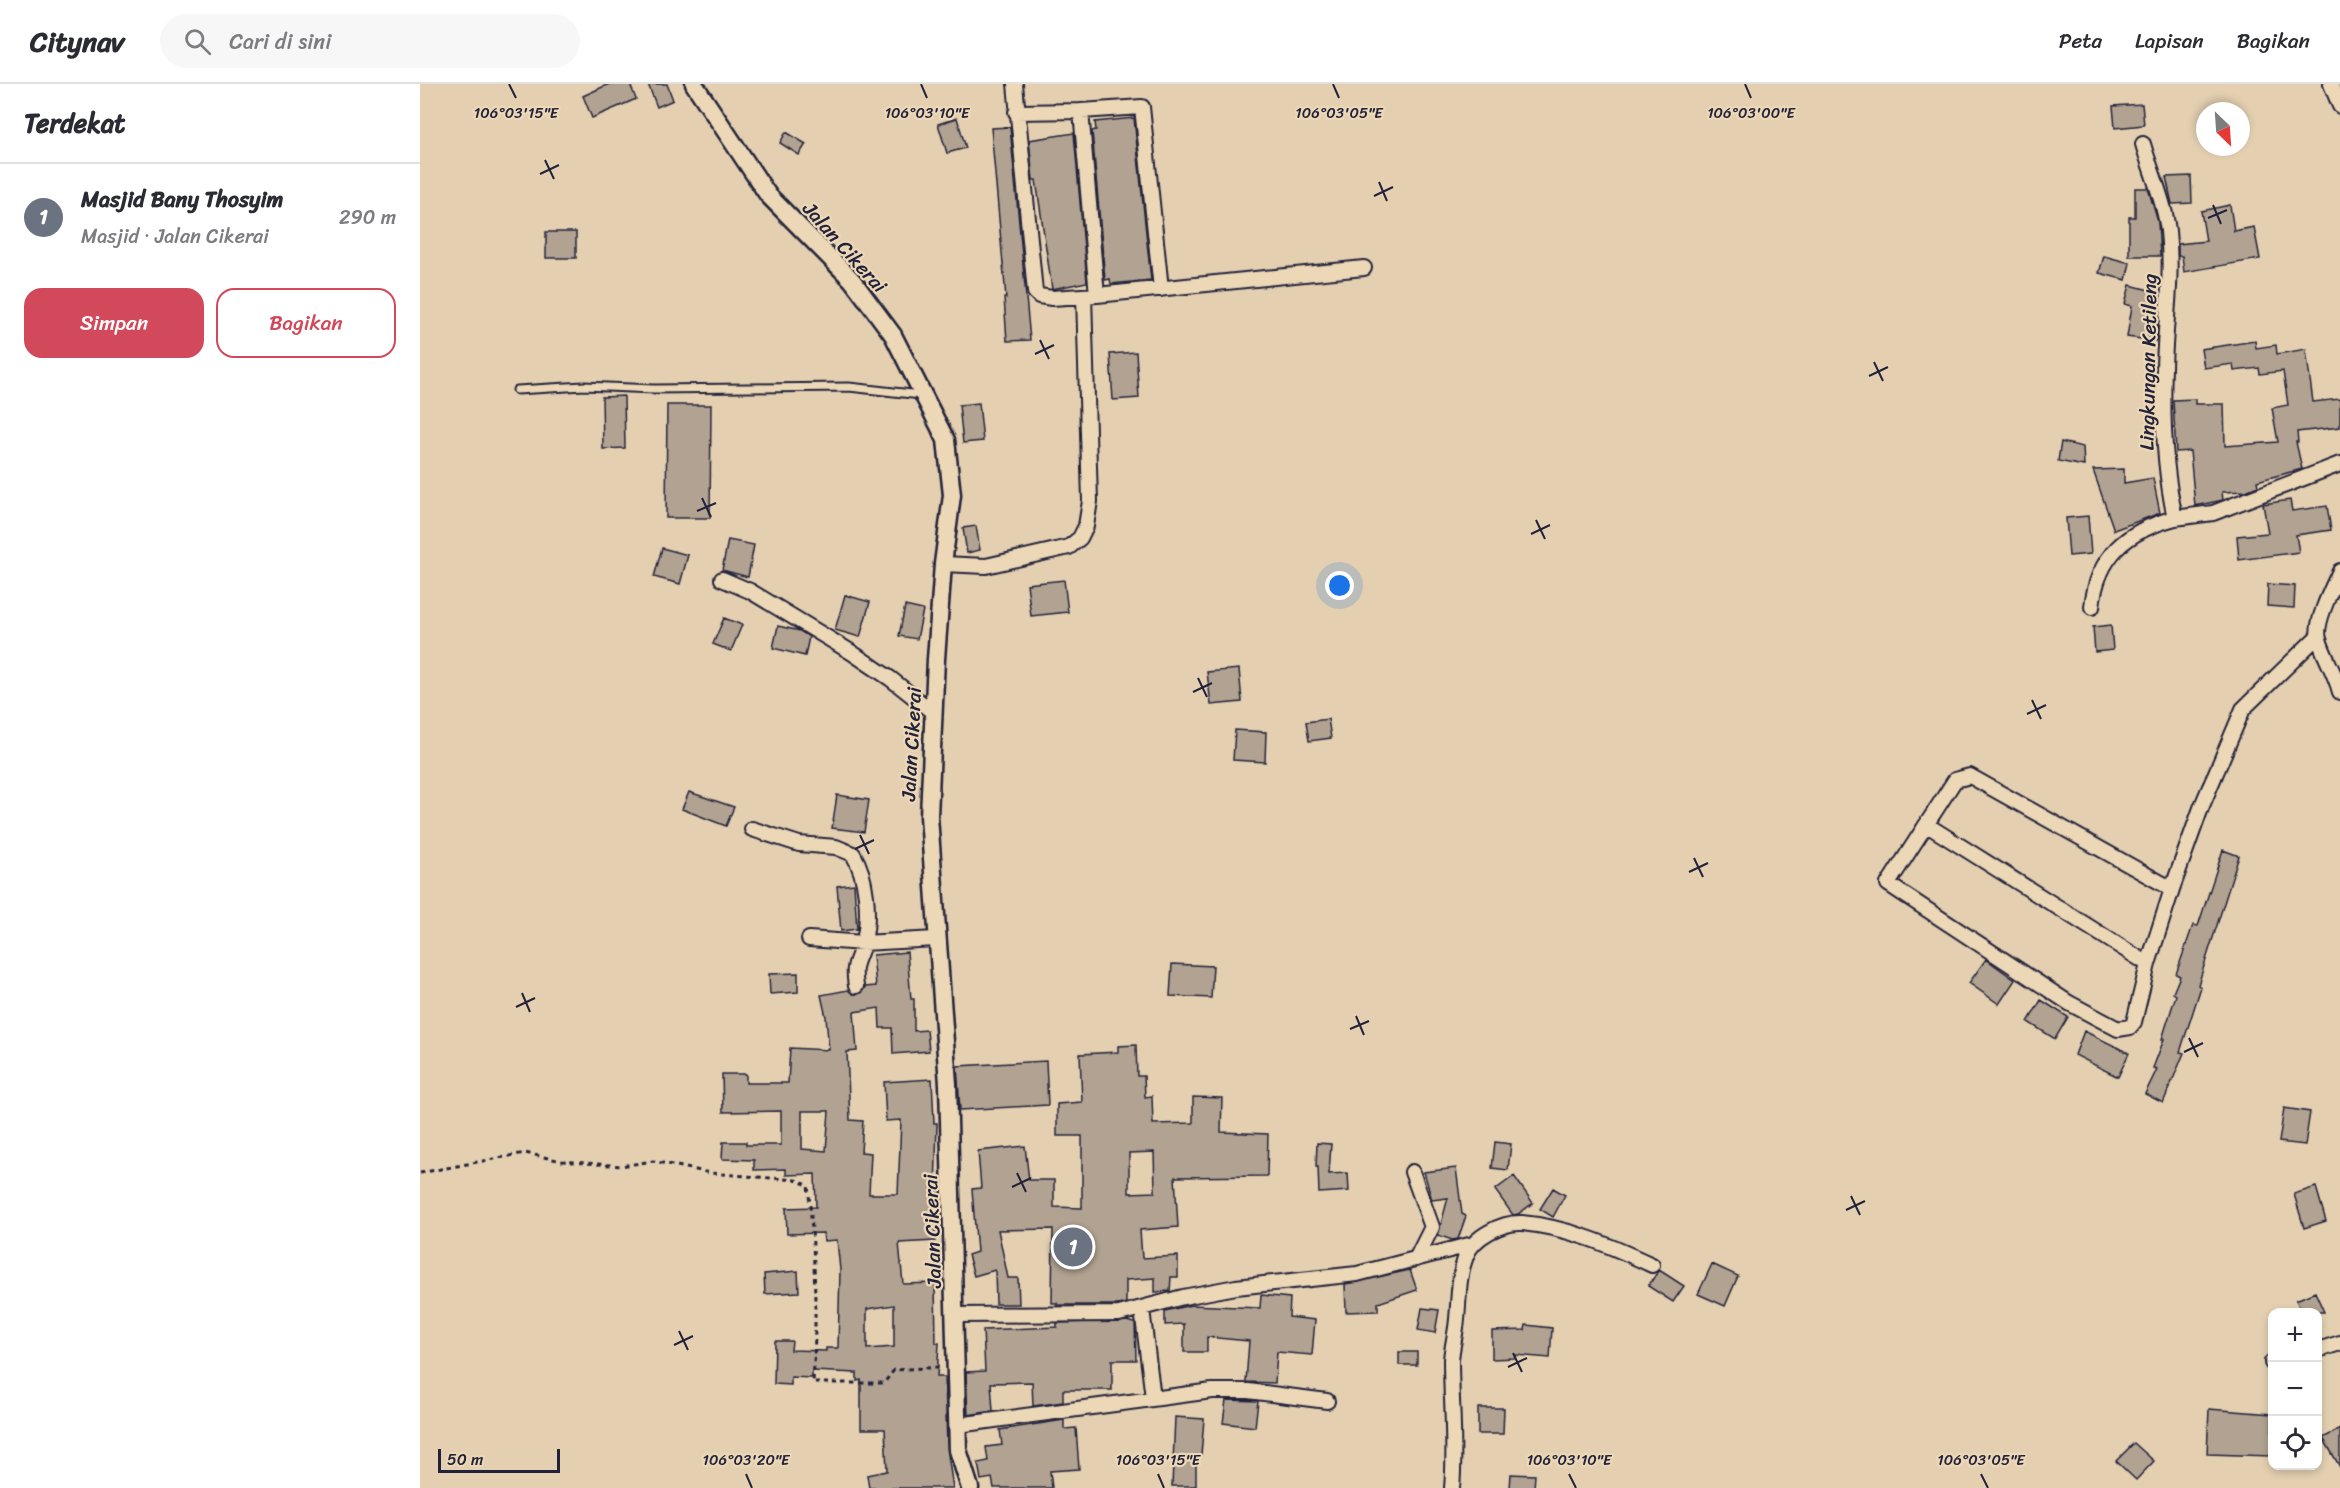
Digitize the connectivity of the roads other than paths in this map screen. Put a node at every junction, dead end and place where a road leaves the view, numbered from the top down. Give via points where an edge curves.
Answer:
1 (694, 84) edge
2 (1015, 84) edge
3 (2331, 84) edge
4 (2340, 106) edge
5 (1016, 111) junction
6 (1082, 111) junction
7 (2143, 144) dead end
8 (1364, 268) dead end
9 (1161, 289) junction
10 (1090, 296) junction
11 (517, 390) dead end
12 (923, 396) junction
13 (2340, 464) edge
14 (2175, 518) junction
15 (943, 564) junction
16 (2340, 571) edge
17 (722, 579) dead end
18 (2092, 607) dead end
19 (2318, 636) junction
20 (2340, 692) edge
21 (934, 713) junction
22 (1927, 825) junction
23 (752, 829) dead end
24 (2172, 889) junction
25 (809, 939) dead end
26 (936, 939) junction
27 (863, 943) junction
28 (2148, 964) junction
29 (856, 986) dead end
30 (1412, 1173) dead end
31 (1473, 1245) junction
32 (1416, 1259) junction
33 (1652, 1264) dead end
34 (1142, 1310) junction
35 (955, 1315) junction
36 (2340, 1343) edge
37 (2322, 1349) edge
38 (1153, 1398) junction
39 (1327, 1401) dead end
40 (958, 1425) junction
41 (970, 1488) edge
42 (1452, 1488) edge

1 - 12 street, Jalan Cikerai via 768,195 852,280 893,335
2 - 5 street
3 - 4 street
5 - 6 street
5 - 10 street via 1035,292 1052,298
6 - 9 street via 1142,107
6 - 10 street
7 - 14 street, Lingkungan Ketileng via 2168,230 2170,294 2163,430
8 - 9 street
9 - 10 street
10 - 15 street via 1090,501 1080,538 1069,548 986,566
11 - 12 lane via 584,386 849,387
12 - 15 street, Jalan Cikerai via 946,440 952,495
13 - 14 street via 2213,513
14 - 18 street via 2145,528 2118,547 2098,575
15 - 21 street, Jalan Cikerai
16 - 19 street via 2325,603
17 - 21 street via 759,596 851,652
19 - 20 street
19 - 24 street via 2243,709
21 - 26 street, Jalan Cikerai via 929,816
22 - 24 street via 1955,780 1970,776
22 - 28 street
22 - 28 street via 1890,878 1890,887 2070,1003 2118,1029 2130,1027
23 - 27 street via 799,844 836,847 853,854 867,908
24 - 28 street
25 - 27 street
26 - 27 street
26 - 35 street, Jalan Cikerai via 948,1084
27 - 29 street via 853,969
30 - 32 street via 1432,1227
31 - 32 street
31 - 33 street via 1503,1226 1521,1223 1594,1239
31 - 42 street via 1466,1255 1458,1290 1451,1358
32 - 34 street via 1357,1274 1204,1293
34 - 35 street via 1097,1316
34 - 38 street
35 - 40 street, Jalan Cikerai
36 - 37 street
38 - 39 street via 1248,1391
38 - 40 street
40 - 41 street, Jalan Cikerai via 958,1450

